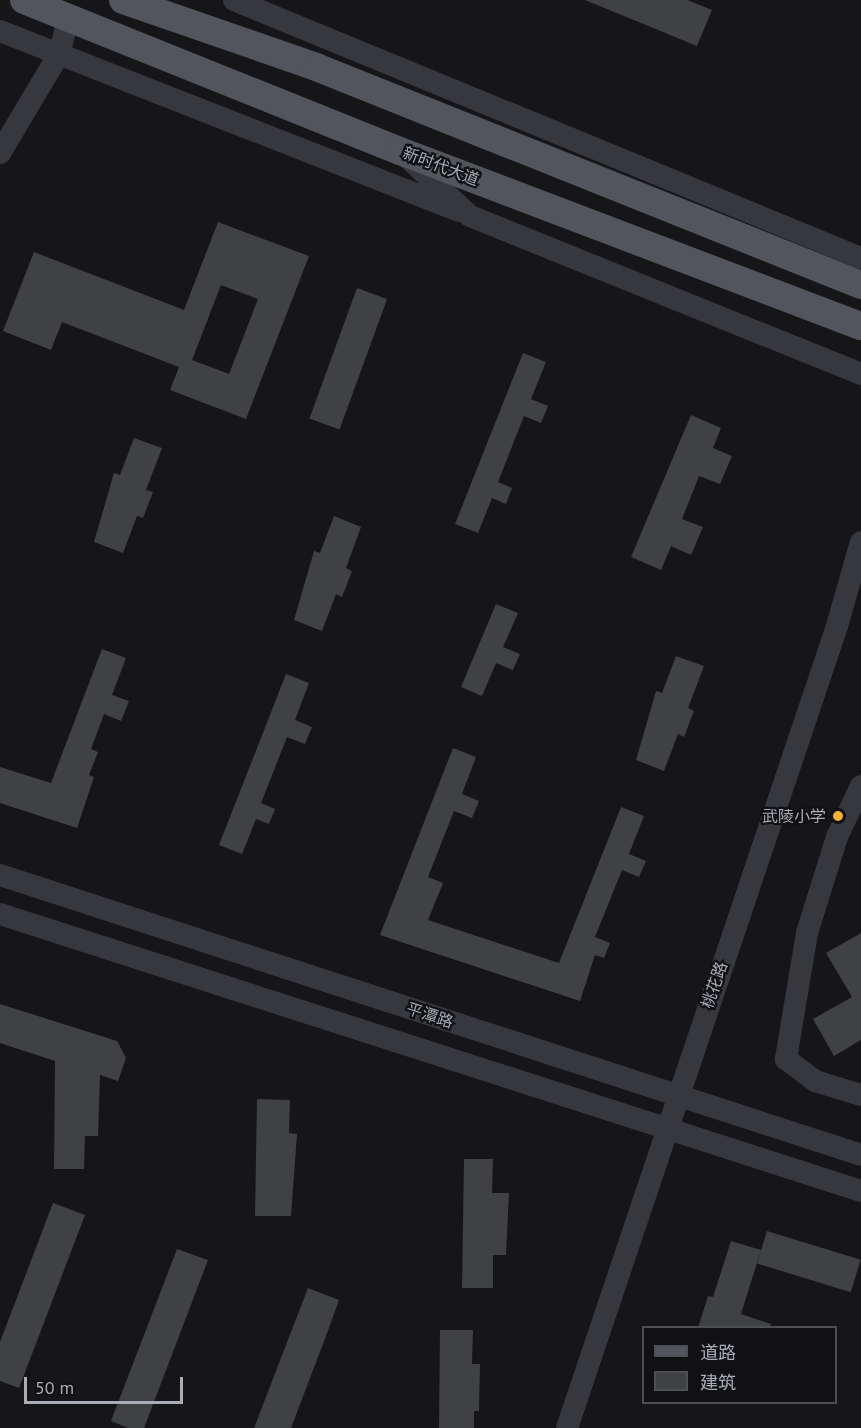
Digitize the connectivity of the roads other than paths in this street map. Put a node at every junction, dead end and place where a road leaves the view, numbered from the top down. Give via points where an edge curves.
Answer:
1 (24, 0) edge
2 (123, 0) edge
3 (234, 0) edge
4 (275, 8) edge
5 (69, 16) junction
6 (0, 31) edge
7 (59, 54) junction
8 (316, 68) junction
9 (400, 68) junction
10 (400, 151) junction
11 (0, 153) edge
12 (470, 216) junction
13 (861, 258) edge
14 (861, 285) edge
15 (861, 326) edge
16 (861, 374) edge
17 (861, 542) edge
18 (861, 786) edge
19 (0, 875) edge
20 (0, 914) edge
21 (861, 1095) edge
22 (676, 1096) junction
23 (665, 1129) junction
24 (861, 1155) edge
25 (861, 1191) edge
26 (567, 1428) edge

1 - 5 main road, 新时代大道
2 - 8 main road
3 - 4 street
4 - 9 street
5 - 7 street
5 - 10 main road, 新时代大道
6 - 7 street
7 - 11 street
7 - 12 street
8 - 9 street
8 - 14 main road
9 - 13 street
10 - 12 street
10 - 15 main road, 新时代大道
12 - 16 street
17 - 22 street, 桃花路 via 833,637
18 - 21 street via 837,837 807,933 786,1059 815,1081
19 - 22 street, 平潭路
20 - 23 street
22 - 23 street, 桃花路
22 - 24 street, 平潭路
23 - 25 street
23 - 26 street, 桃花路

